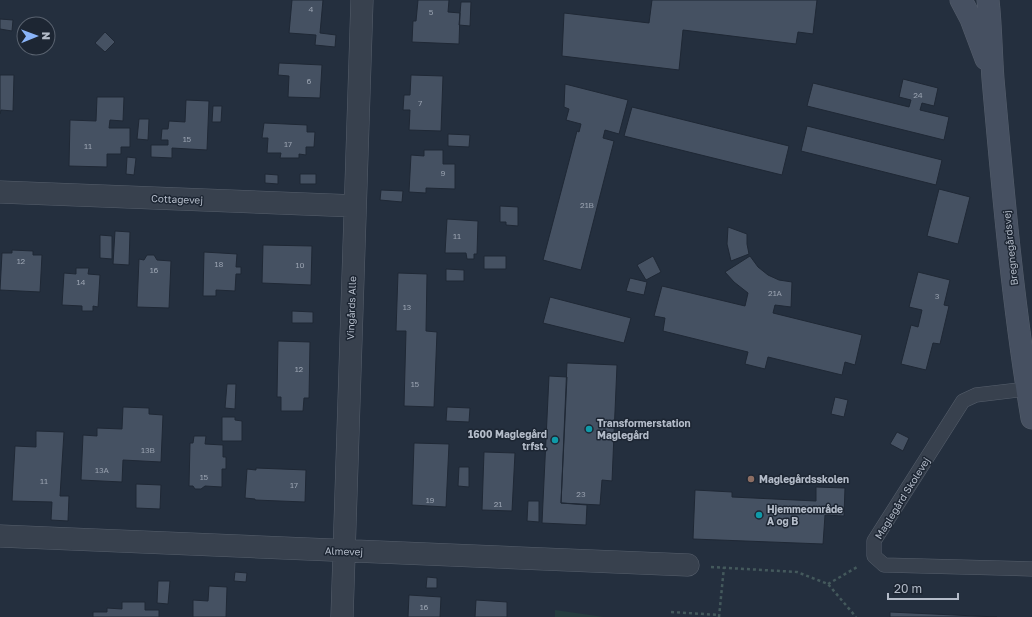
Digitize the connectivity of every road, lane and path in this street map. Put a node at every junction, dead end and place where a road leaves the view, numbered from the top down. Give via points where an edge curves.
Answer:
1 (362, 0) edge
2 (960, 0) edge
3 (988, 0) edge
4 (993, 76) junction
5 (0, 192) edge
6 (355, 206) junction
7 (1027, 389) junction
8 (1032, 418) edge
9 (0, 536) edge
10 (343, 550) junction
11 (874, 556) junction
12 (688, 565) joint
13 (724, 567) junction
14 (1032, 570) edge
15 (828, 584) junction
16 (670, 612) dead end
17 (719, 616) edge
18 (342, 617) edge
19 (856, 617) edge

1 - 6 street, Vingårds Alle
2 - 4 street via 971,19
3 - 4 street
4 - 7 street, Bregnegårdsvej via 1012,274
5 - 6 street, Cottagevej
6 - 10 street, Vingårds Alle
7 - 8 street, Bregnegårdsvej
7 - 11 lane, Maglegård Skolevej via 976,395 963,401 874,541
9 - 10 street, Almevej
10 - 12 street, Almevej
10 - 18 street, Vingårds Alle
11 - 14 lane via 884,565
11 - 15 path
12 - 13 path
13 - 15 path via 797,572
13 - 17 path
15 - 19 path
16 - 17 path

